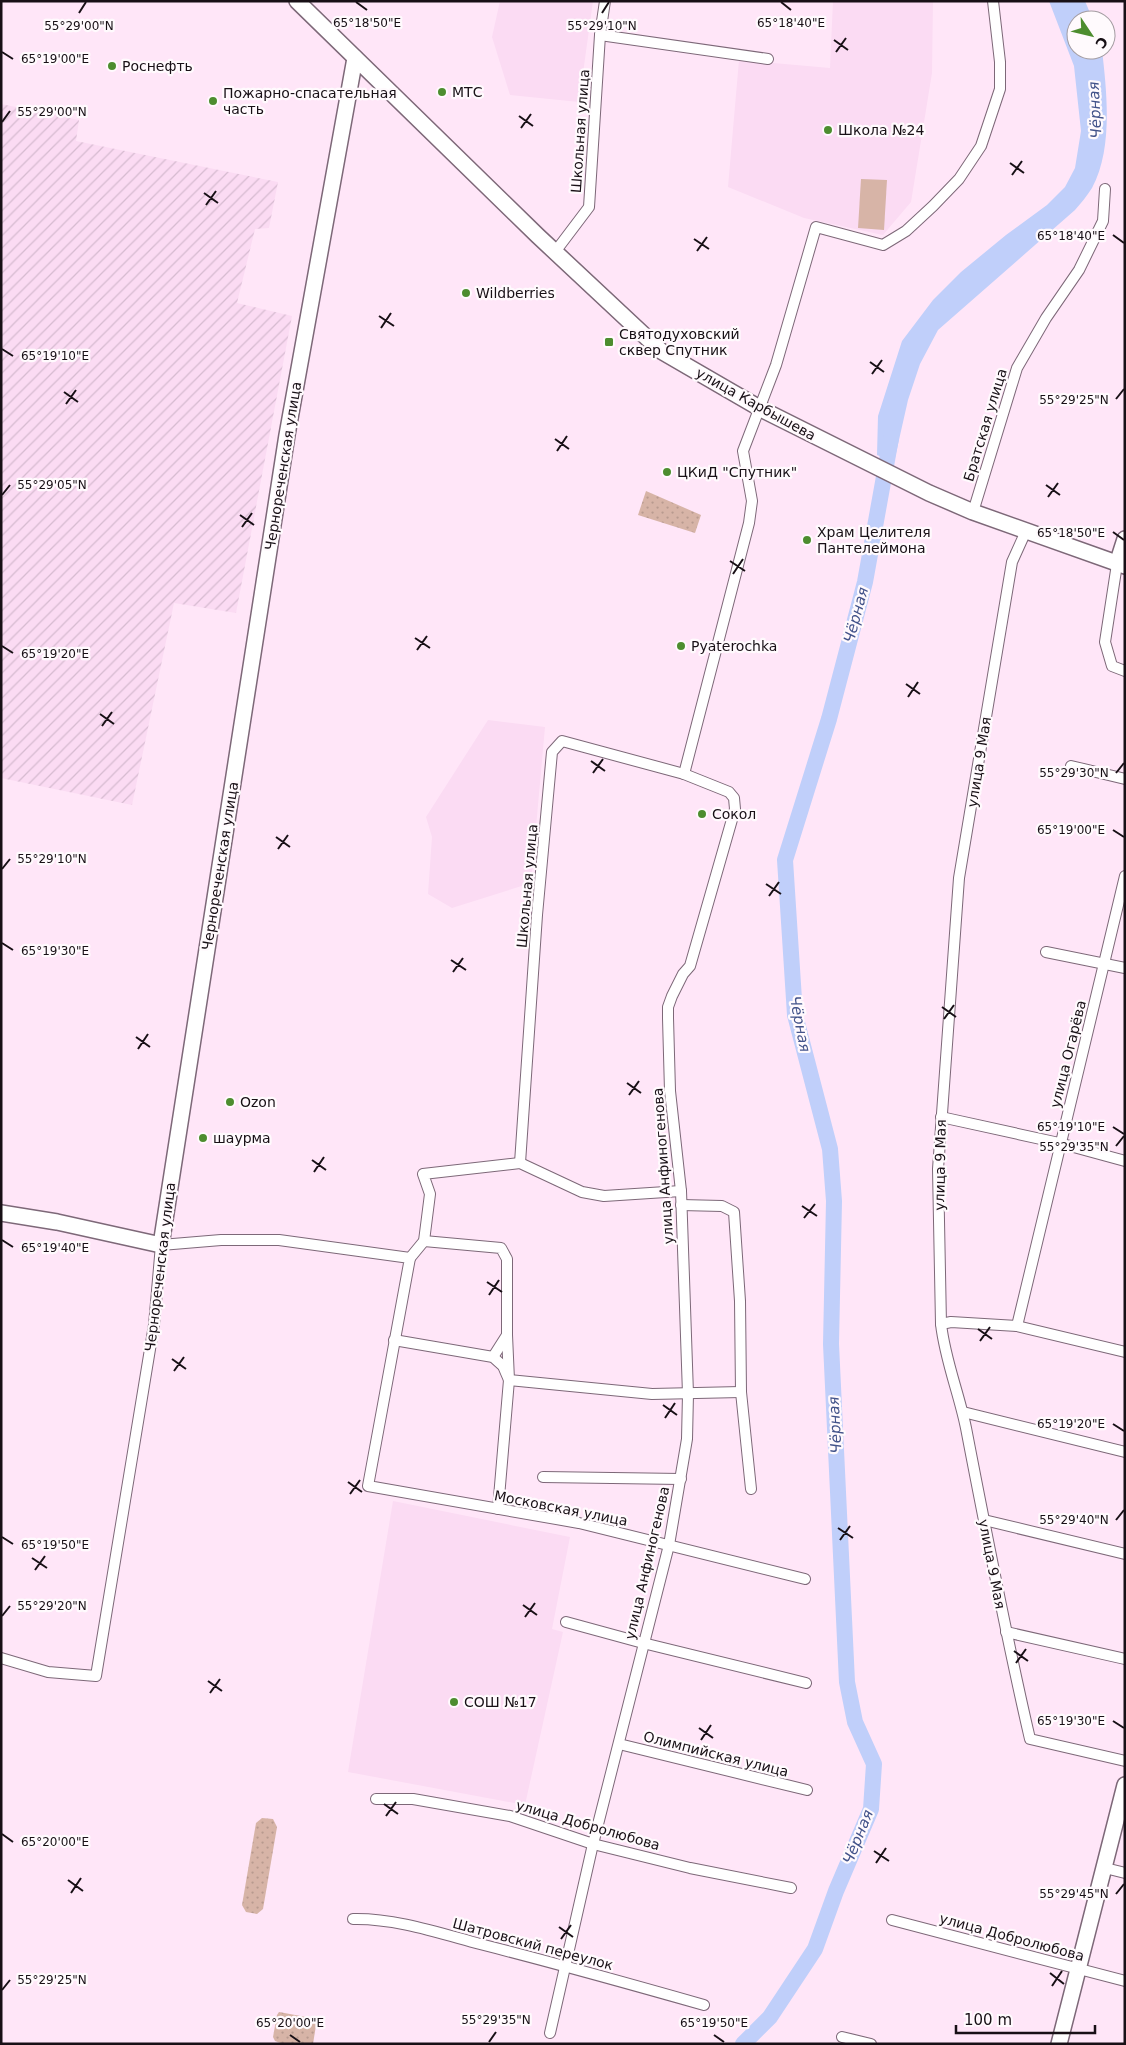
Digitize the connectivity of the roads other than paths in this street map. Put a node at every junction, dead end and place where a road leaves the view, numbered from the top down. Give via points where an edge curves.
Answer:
1 (297, 1) edge
2 (605, 1) edge
3 (993, 1) edge
4 (600, 35) junction
5 (355, 58) junction
6 (768, 59) dead end
7 (1105, 188) dead end
8 (555, 252) junction
9 (760, 409) junction
10 (973, 512) junction
11 (1026, 531) junction
12 (1125, 539) edge
13 (1121, 565) edge
14 (1125, 671) edge
15 (1070, 766) dead end
16 (684, 774) junction
17 (1125, 779) edge
18 (1125, 876) edge
19 (1046, 952) dead end
20 (1105, 962) junction
21 (682, 963) dead end
22 (1125, 968) edge
23 (683, 974) junction
24 (941, 1117) junction
25 (1059, 1143) junction
26 (1125, 1161) edge
27 (520, 1163) junction
28 (681, 1191) junction
29 (681, 1205) junction
30 (1, 1213) edge
31 (424, 1240) junction
32 (161, 1245) junction
33 (410, 1258) junction
34 (941, 1324) junction
35 (1017, 1326) junction
36 (507, 1335) junction
37 (394, 1340) junction
38 (1125, 1352) edge
39 (493, 1357) junction
40 (509, 1380) junction
41 (741, 1392) junction
42 (688, 1394) junction
43 (963, 1412) junction
44 (1125, 1452) edge
45 (543, 1477) dead end
46 (681, 1479) junction
47 (751, 1488) dead end
48 (498, 1509) junction
49 (984, 1520) junction
50 (669, 1545) junction
51 (1125, 1554) edge
52 (805, 1579) dead end
53 (566, 1622) dead end
54 (1006, 1632) junction
55 (643, 1644) junction
56 (1, 1658) edge
57 (1125, 1659) edge
58 (806, 1683) dead end
59 (619, 1744) junction
60 (1125, 1761) edge
61 (1125, 1785) edge
62 (808, 1790) dead end
63 (376, 1799) dead end
64 (593, 1844) junction
65 (1105, 1868) junction
66 (1125, 1873) edge
67 (791, 1888) dead end
68 (353, 1919) dead end
69 (892, 1920) dead end
70 (565, 1965) junction
71 (1079, 1969) junction
72 (1125, 1981) edge
73 (704, 2005) dead end
74 (550, 2033) dead end
75 (842, 2037) dead end
76 (871, 2044) edge
77 (1059, 2044) edge

1 - 5 main road, улица Карбышева
2 - 4 street, Школьная улица
3 - 9 street via 1000,89 981,146 959,179 906,232 883,245 816,228
4 - 6 street
4 - 8 street, Школьная улица via 589,207
5 - 8 main road, улица Карбышева
5 - 32 main road, Чернореченская улица via 287,435
7 - 10 street, Братская улица via 1103,221 1083,262 1016,368
8 - 9 main road, улица Карбышева via 661,351
9 - 10 main road, улица Карбышева
9 - 16 street via 743,451 752,501 748,529
10 - 11 main road, улица Карбышева
11 - 13 main road, улица Карбышева
11 - 24 street, улица 9 Мая via 1012,562 960,878
12 - 13 main road
13 - 14 street via 1105,642 1112,666
15 - 17 street
16 - 23 street, улица Анфиногенова via 729,792 736,805 690,966
16 - 27 street, Школьная улица via 562,741 552,752
18 - 20 street, улица Огарёва
19 - 20 street
20 - 22 street
20 - 25 street, улица Огарёва
21 - 23 street
23 - 28 street, улица Анфиногенова via 668,1007 670,1091
24 - 25 street
24 - 34 street, улица 9 Мая via 938,1168
25 - 26 street
25 - 35 street, улица Огарёва
27 - 28 street via 582,1192 604,1196
27 - 31 street via 423,1174 430,1194
28 - 29 street, улица Анфиногенова
29 - 41 street via 722,1206 734,1212 740,1301
29 - 42 street, улица Анфиногенова
30 - 32 main road
31 - 33 street
31 - 36 street via 501,1248 507,1259
32 - 33 street via 279,1240
32 - 56 street, Чернореченская улица via 154,1325 96,1676 48,1672
33 - 37 street
34 - 35 street
34 - 43 street, улица 9 Мая
35 - 38 street
36 - 39 street
36 - 40 street
37 - 39 street
37 - 48 street, Московская улица via 368,1486
39 - 40 street via 503,1366
40 - 42 street via 652,1394
40 - 48 street
41 - 42 street
41 - 47 street
42 - 46 street, улица Анфиногенова via 687,1439
43 - 44 street
43 - 49 street, улица 9 Мая
45 - 46 street
46 - 50 street, улица Анфиногенова
48 - 50 street, Московская улица via 579,1523
49 - 51 street
49 - 54 street, улица 9 Мая
50 - 52 street, Московская улица
50 - 55 street, улица Анфиногенова
53 - 55 street
54 - 57 street
54 - 60 street, улица 9 Мая via 1030,1739
55 - 58 street
55 - 59 street, улица Анфиногенова
59 - 62 street, Олимпийская улица
59 - 64 street, улица Анфиногенова
61 - 65 main road
63 - 64 street, улица Добролюбова via 413,1799 510,1816
64 - 67 street, улица Добролюбова
64 - 70 street, улица Анфиногенова
65 - 66 street
65 - 71 main road
68 - 70 street, Шатровский переулок via 376,1919
69 - 71 street, улица Добролюбова
70 - 73 street, Шатровский переулок
70 - 74 street, улица Анфиногенова
71 - 72 street, улица Добролюбова
71 - 77 main road
75 - 76 street

